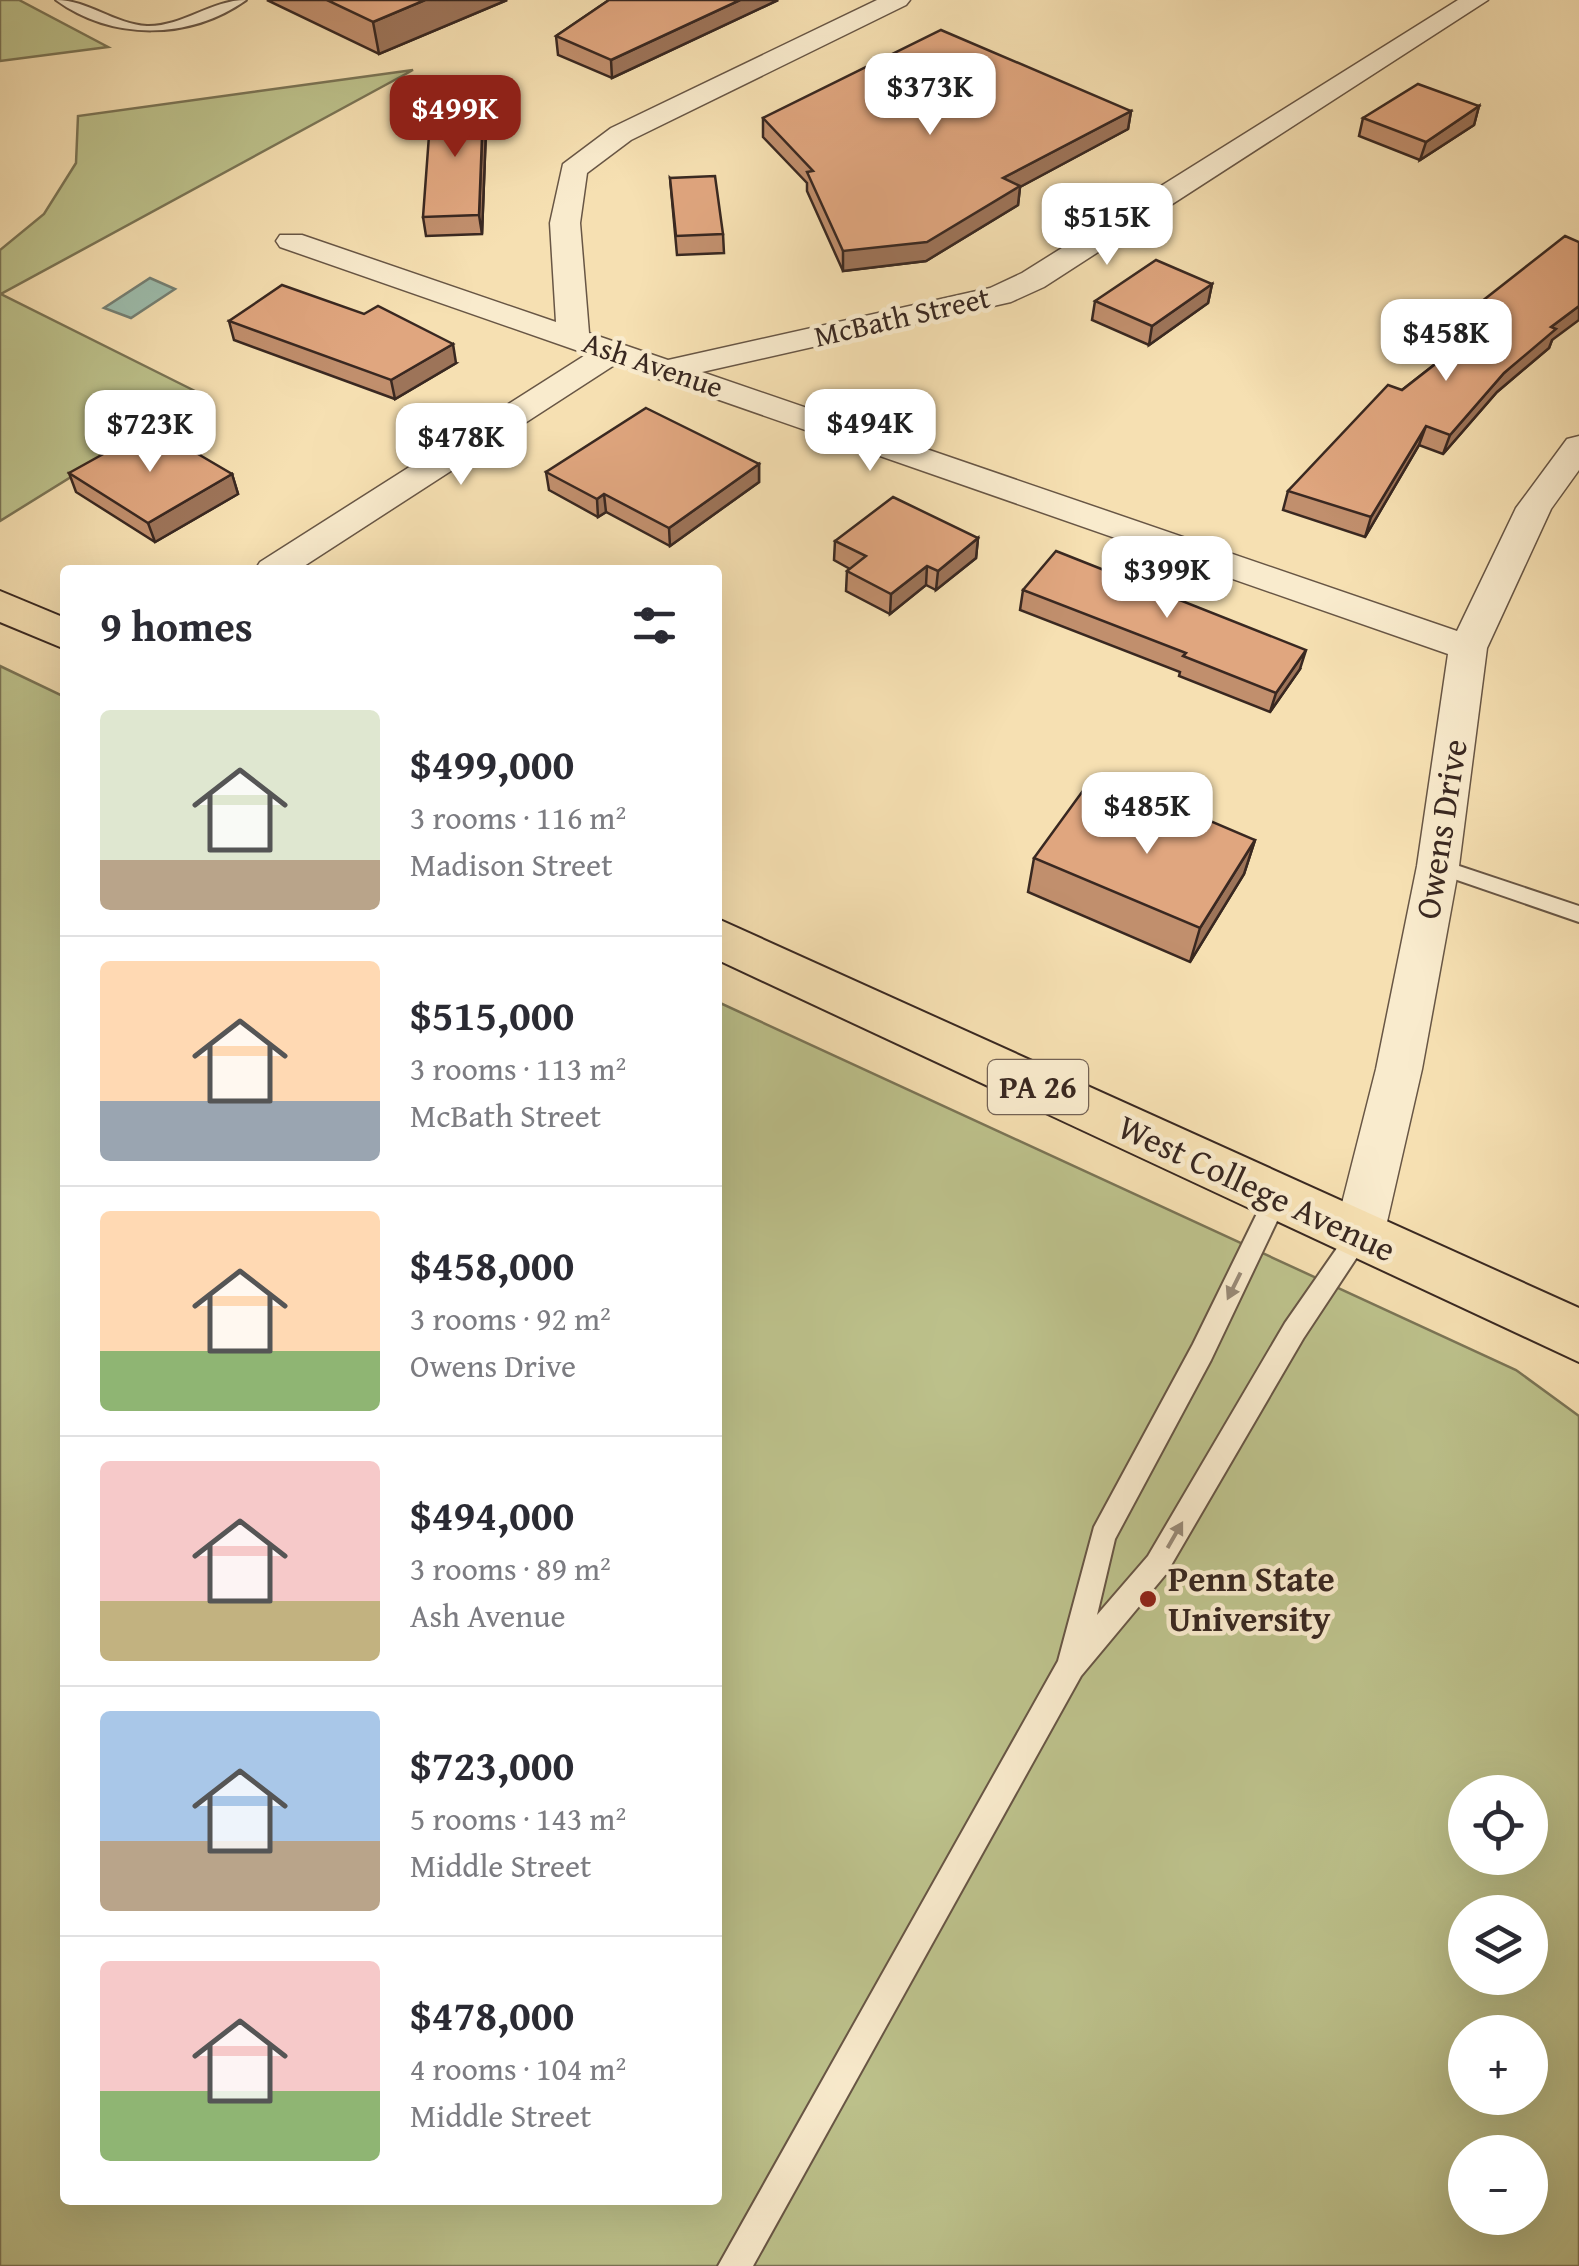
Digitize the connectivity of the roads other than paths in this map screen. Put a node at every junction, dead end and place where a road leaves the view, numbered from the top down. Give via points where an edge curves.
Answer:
1 (62, 0) edge
2 (240, 0) edge
3 (897, 0) edge
4 (1475, 0) edge
5 (291, 241) dead end
6 (573, 338) junction
7 (614, 352) junction
8 (668, 370) junction
9 (1579, 446) edge
10 (281, 565) edge
11 (0, 604) edge
12 (60, 632) edge
13 (1468, 648) junction
14 (1438, 866) junction
15 (1579, 914) edge
16 (722, 940) edge
17 (1276, 1198) junction
18 (1360, 1235) junction
19 (1579, 1336) edge
20 (1071, 1666) junction
21 (735, 2266) edge

1 - 2 lane via 120,27 149,32
3 - 6 street via 621,134 573,170 565,223
4 - 8 street, McBath Street via 1033,280 1000,295
5 - 6 street, Ash Avenue
6 - 7 street, Ash Avenue
7 - 8 street, Ash Avenue
7 - 10 street
8 - 13 street, Ash Avenue
9 - 13 street, Owens Drive via 1534,508
11 - 12 main road
13 - 14 street, Owens Drive
14 - 15 lane
14 - 18 street, Owens Drive
16 - 17 main road, West College Avenue / PA 26
17 - 18 main road, West College Avenue / PA 26
17 -> 20 lane via 1102,1536
18 - 19 main road, West College Avenue / PA 26
20 -> 18 lane via 1158,1564 1294,1331
20 - 21 lane

